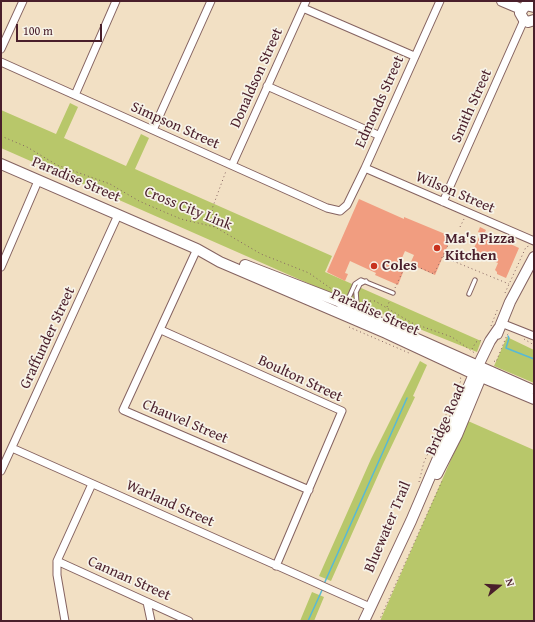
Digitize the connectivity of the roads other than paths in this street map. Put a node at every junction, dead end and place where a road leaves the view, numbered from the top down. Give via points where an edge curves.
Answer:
1 (23, 1) edge
2 (116, 1) edge
3 (211, 1) edge
4 (440, 1) edge
5 (502, 1) edge
6 (304, 4) edge
7 (533, 4) edge
8 (521, 9) junction
9 (529, 20) edge
10 (1, 49) edge
11 (414, 56) junction
12 (1, 62) edge
13 (267, 86) junction
14 (74, 95) junction
15 (153, 130) junction
16 (378, 135) junction
17 (1, 164) edge
18 (232, 166) junction
19 (365, 168) junction
20 (38, 181) junction
21 (443, 202) junction
22 (340, 211) joint
23 (118, 215) junction
24 (532, 243) edge
25 (201, 251) junction
26 (534, 257) edge
27 (1, 266) edge
28 (475, 280) dead end
29 (366, 281) junction
30 (394, 292) road end
31 (469, 294) dead end
32 (344, 310) junction
33 (362, 315) junction
34 (496, 327) junction
35 (161, 330) junction
36 (534, 336) edge
37 (479, 371) junction
38 (534, 391) edge
39 (534, 398) edge
40 (12, 448) junction
41 (1, 472) edge
42 (92, 484) junction
43 (309, 490) junction
44 (57, 562) junction
45 (276, 566) junction
46 (147, 602) junction
47 (370, 607) junction
48 (65, 621) edge
49 (151, 621) edge
50 (189, 621) edge
51 (364, 621) edge

1 - 10 street
2 - 14 street
3 - 15 street
4 - 11 street, Edmonds Street
5 - 8 street
6 - 11 street
6 - 13 street, Donaldson Street
7 - 8 street
8 - 9 street via 520,16
9 - 21 street, Smith Street
11 - 16 street, Edmonds Street
12 - 14 street, Simpson Street
13 - 16 street
13 - 18 street, Donaldson Street
14 - 15 street, Simpson Street
15 - 18 street, Simpson Street
16 - 19 street, Edmonds Street
17 - 20 street, Paradise Street
18 - 22 street, Simpson Street via 327,208
19 - 21 street, Wilson Street
19 - 22 street, Edmonds Street via 347,205
20 - 23 street, Paradise Street
20 - 27 street
21 - 24 street, Wilson Street
23 - 25 street, Paradise Street
23 - 40 street, Graffunder Street
25 - 32 street, Paradise Street via 270,274
25 - 35 street, Chauvel Street
26 - 34 street, Bridge Road
28 - 31 lane
29 - 30 lane
29 - 32 lane via 361,280 355,284
29 - 33 lane via 360,284 356,292 357,307
32 - 33 street, Paradise Street
32 - 37 street, Paradise Street
33 - 37 street, Paradise Street
34 - 36 street
34 - 37 street, Bridge Road via 495,345
35 - 43 street, Boulton Street via 342,411
35 - 43 street, Chauvel Street via 123,410
37 - 38 street, Paradise Street
37 - 39 street, Paradise Street
37 - 47 street, Bridge Road via 457,435 411,521
40 - 41 street, Graffunder Street
40 - 42 street, Warland Street
42 - 44 street
42 - 45 street, Warland Street
43 - 45 street, Boulton Street
44 - 46 street, Cannan Street
44 - 48 street
45 - 47 street, Warland Street
46 - 49 street
46 - 50 street, Cannan Street
47 - 51 street, Bridge Road

